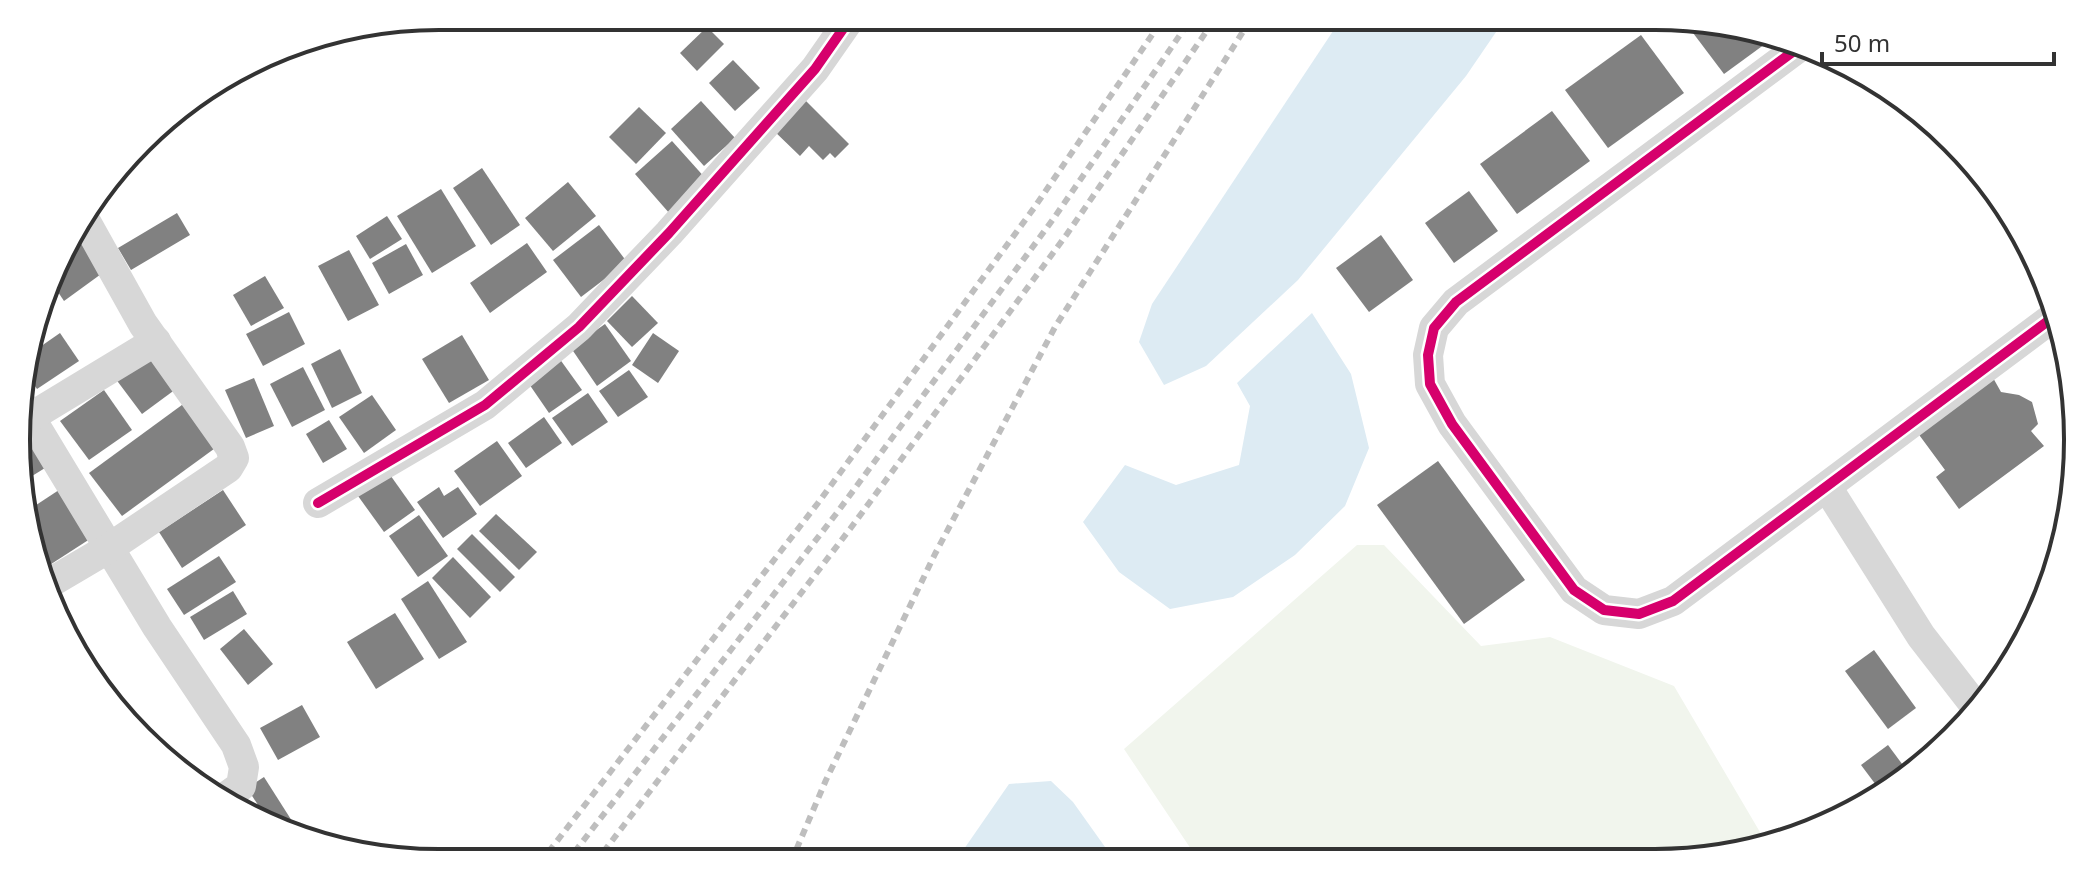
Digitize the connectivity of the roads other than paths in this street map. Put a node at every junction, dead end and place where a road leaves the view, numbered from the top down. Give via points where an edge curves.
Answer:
1 (842, 30) edge
2 (1790, 54) edge
3 (89, 228) edge
4 (2046, 322) edge
5 (156, 341) junction
6 (31, 412) edge
7 (31, 422) edge
8 (1827, 487) junction
9 (318, 503) dead end
10 (109, 548) junction
11 (55, 580) edge
12 (1970, 700) edge
13 (232, 792) edge

1 - 9 street via 815,69 579,327 485,405
2 - 8 street via 1456,302 1434,328 1428,355 1430,384 1452,424 1574,590 1604,610 1639,614 1673,601
3 - 5 street
4 - 8 street
5 - 6 street
5 - 10 street via 234,458 228,468
7 - 10 street
8 - 12 street via 1921,636
10 - 11 street
10 - 13 street via 236,745 244,767 241,786

